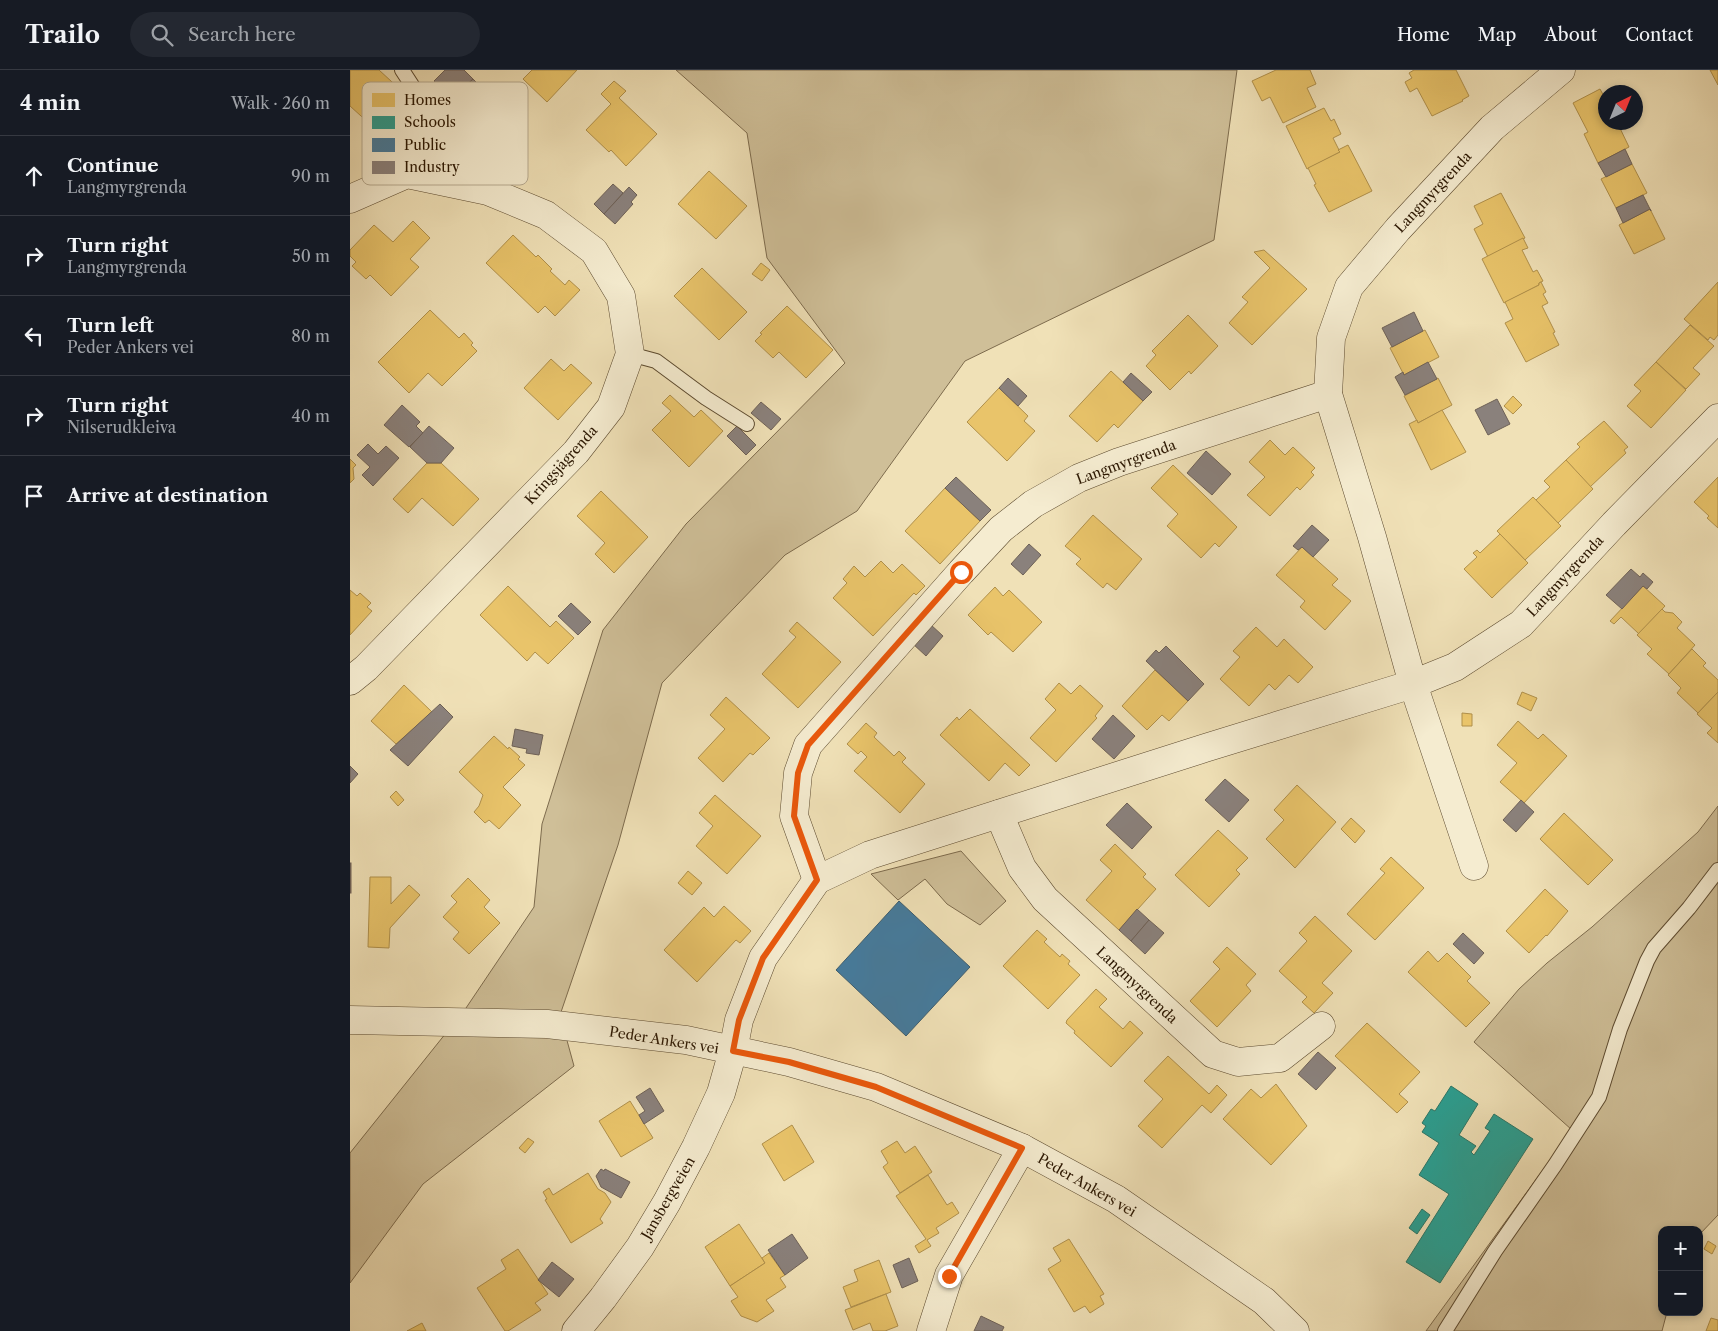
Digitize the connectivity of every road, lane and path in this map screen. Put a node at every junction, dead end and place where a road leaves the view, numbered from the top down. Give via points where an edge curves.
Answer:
1 (402, 70) edge
2 (1561, 70) edge
3 (410, 82) edge
4 (382, 185) edge
5 (460, 185) edge
6 (350, 199) edge
7 (630, 354) junction
8 (1328, 394) junction
9 (1718, 418) edge
10 (747, 424) dead end
11 (350, 681) edge
12 (1413, 684) junction
13 (999, 814) junction
14 (1474, 866) dead end
15 (1718, 870) edge
16 (817, 880) junction
17 (350, 1020) edge
18 (1321, 1026) dead end
19 (733, 1051) junction
20 (1022, 1148) junction
21 (576, 1331) edge
22 (931, 1331) edge
23 (1295, 1331) edge
24 (1444, 1331) edge

1 - 3 lane
2 - 8 street, Langmyrgrenda via 1492,128 1349,287 1331,338
4 - 6 street, Kringsjågrenda
5 - 7 street, Kringsjågrenda via 488,191 546,215 594,251 621,296
7 - 10 lane via 656,361
7 - 11 street, Kringsjågrenda via 611,407 576,452
8 - 12 street, Langmyrgrenda
8 - 16 street, Langmyrgrenda via 1079,478 1033,504 1002,529 808,745 798,773 794,816
9 - 12 street, Langmyrgrenda via 1521,624 1455,667
12 - 13 street, Langmyrgrenda
12 - 14 street, Langmyrgrenda
13 - 16 street, Langmyrgrenda via 870,855
13 - 18 street, Langmyrgrenda via 1022,868 1045,899 1213,1054 1238,1062 1280,1058
15 - 24 lane via 1650,954 1623,1022 1599,1097
16 - 19 street via 763,958 739,1020
17 - 19 street, Peder Ankers vei via 547,1024 686,1040
19 - 20 street, Peder Ankers vei via 789,1062 876,1087
19 - 21 street, Jansbergveien via 721,1093 667,1202 640,1247
20 - 22 street via 949,1276
20 - 23 street, Peder Ankers vei via 1124,1204 1264,1301

